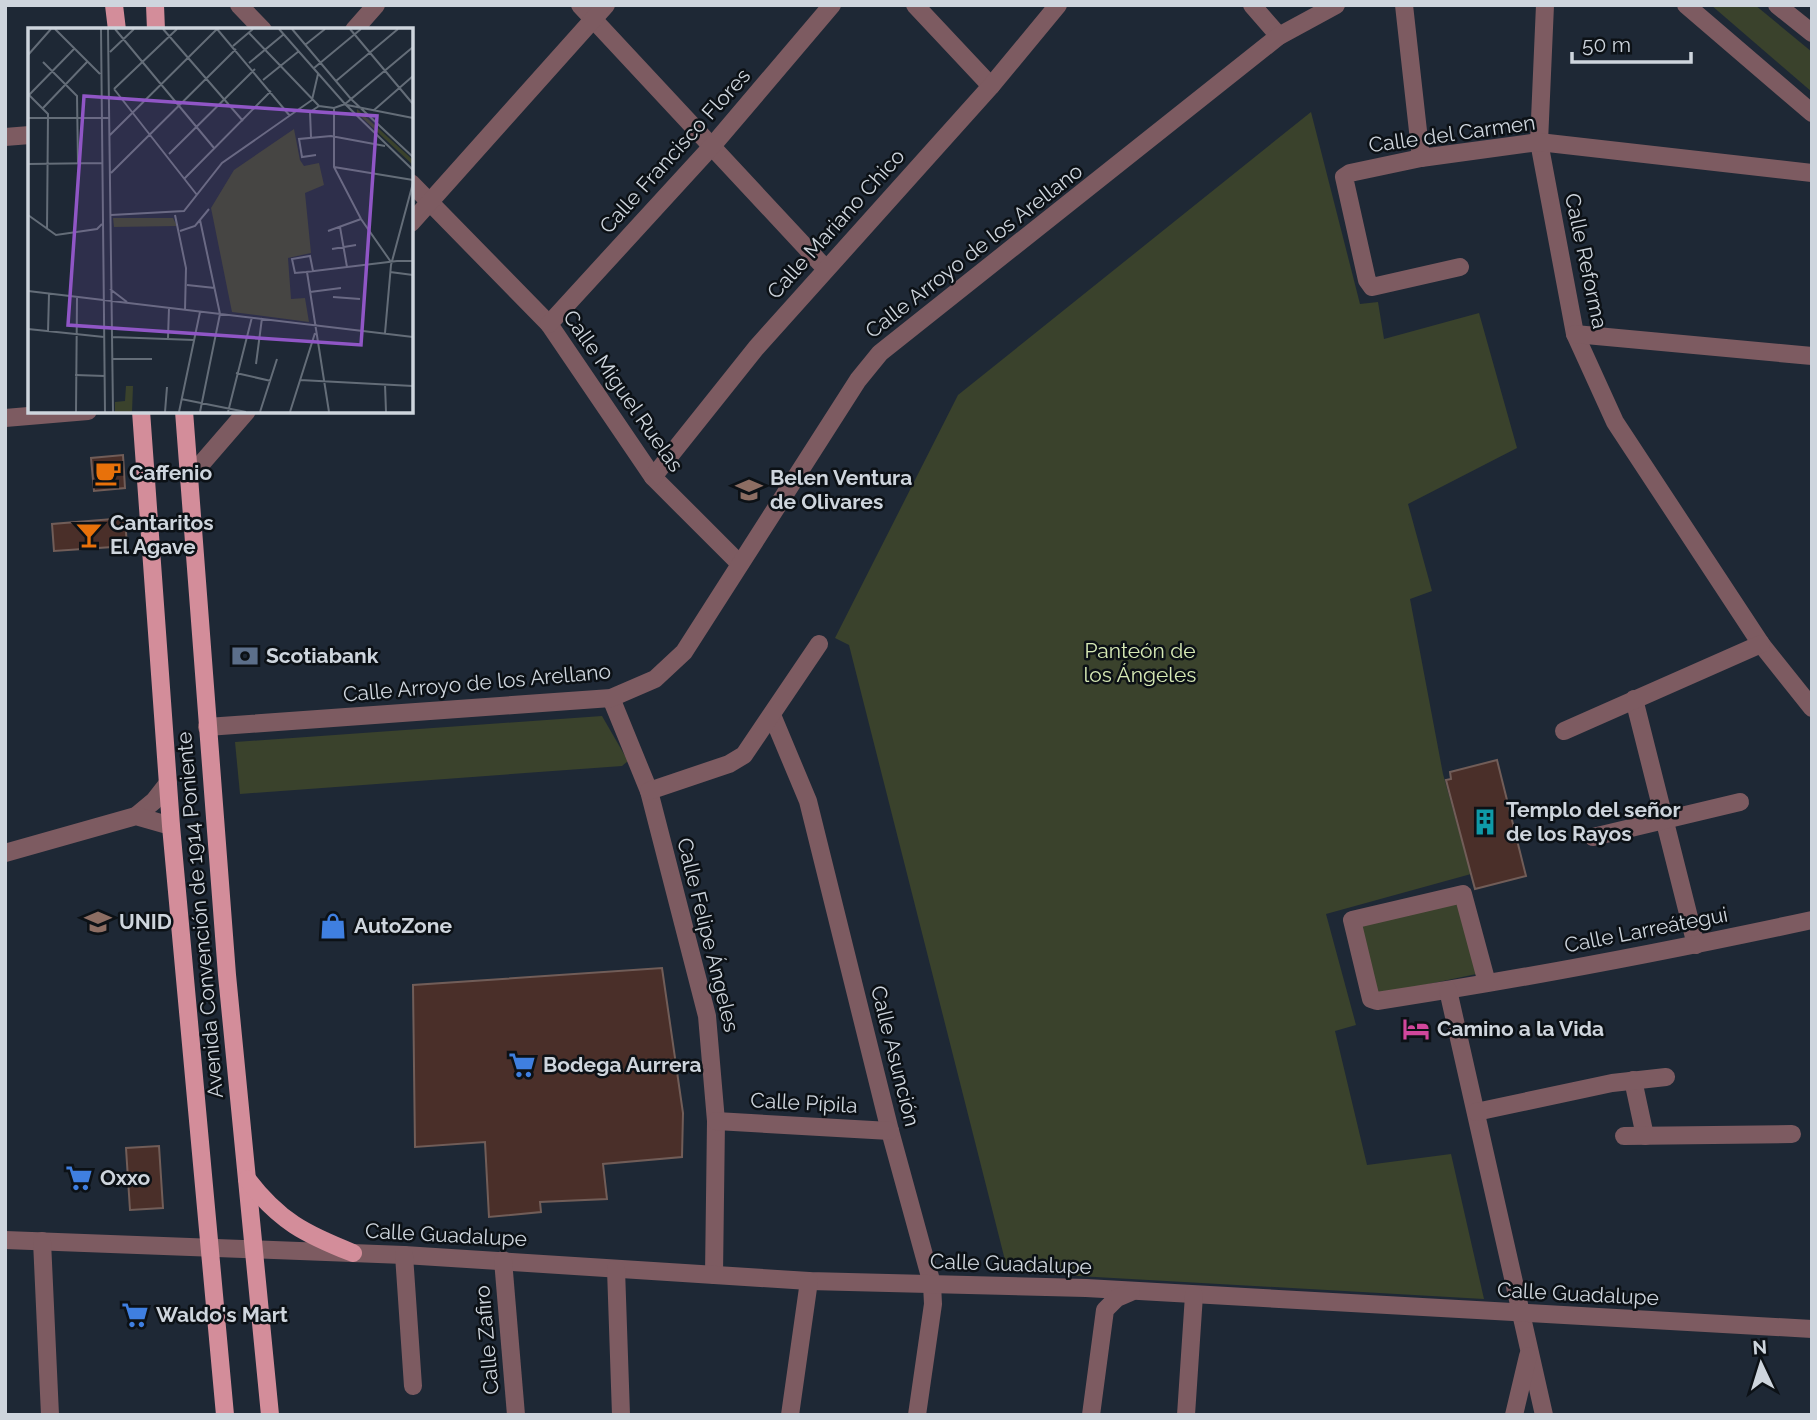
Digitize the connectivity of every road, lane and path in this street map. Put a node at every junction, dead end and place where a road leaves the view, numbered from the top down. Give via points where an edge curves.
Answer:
1 (114, 5) edge
2 (155, 5) edge
3 (239, 5) edge
4 (376, 5) edge
5 (580, 5) edge
6 (606, 5) edge
7 (832, 5) edge
8 (915, 5) edge
9 (1058, 5) edge
10 (1252, 5) edge
11 (1321, 5) edge
12 (1336, 5) edge
13 (1404, 5) edge
14 (1545, 5) edge
15 (1686, 5) edge
16 (1777, 5) edge
17 (594, 20) junction
18 (1301, 22) junction
19 (117, 28) edge
20 (156, 28) edge
21 (260, 28) edge
22 (356, 28) edge
23 (1812, 33) edge
24 (1279, 36) junction
25 (991, 86) junction
26 (1812, 113) edge
27 (28, 135) edge
28 (5, 137) edge
29 (1539, 142) junction
30 (713, 145) junction
31 (1421, 158) junction
32 (1812, 173) edge
33 (413, 185) edge
34 (430, 202) junction
35 (413, 221) edge
36 (1460, 267) dead end
37 (825, 268) junction
38 (549, 324) junction
39 (1575, 334) junction
40 (1812, 356) edge
41 (64, 413) edge
42 (141, 413) edge
43 (184, 413) edge
44 (245, 413) edge
45 (5, 418) edge
46 (653, 477) junction
47 (189, 478) junction
48 (740, 564) junction
49 (819, 644) dead end
50 (1760, 644) junction
51 (611, 698) junction
52 (1634, 699) junction
53 (1812, 708) edge
54 (772, 715) junction
55 (207, 727) junction
56 (1563, 732) dead end
57 (168, 783) junction
58 (649, 791) junction
59 (1740, 802) dead end
60 (136, 816) junction
61 (1666, 819) junction
62 (171, 827) junction
63 (1593, 837) dead end
64 (5, 853) edge
65 (1812, 920) edge
66 (1696, 945) junction
67 (1488, 983) junction
68 (1448, 990) junction
69 (1666, 1077) dead end
70 (1633, 1080) junction
71 (1476, 1112) junction
72 (716, 1121) junction
73 (890, 1131) junction
74 (1792, 1134) dead end
75 (1624, 1136) dead end
76 (1644, 1136) junction
77 (245, 1177) junction
78 (5, 1240) edge
79 (42, 1241) junction
80 (209, 1248) junction
81 (255, 1250) junction
82 (354, 1253) junction
83 (404, 1255) junction
84 (503, 1261) junction
85 (616, 1269) junction
86 (714, 1275) junction
87 (809, 1280) junction
88 (932, 1284) junction
89 (1086, 1288) junction
90 (1131, 1292) junction
91 (1194, 1295) junction
92 (1105, 1310) junction
93 (1522, 1314) junction
94 (1812, 1329) edge
95 (1529, 1353) junction
96 (413, 1386) dead end
97 (50, 1415) edge
98 (225, 1415) edge
99 (270, 1415) edge
100 (516, 1415) edge
101 (621, 1415) edge
102 (790, 1415) edge
103 (916, 1415) edge
104 (1091, 1415) edge
105 (1186, 1415) edge
106 (1514, 1415) edge
107 (1544, 1415) edge

1 - 19 main road
2 - 20 main road
3 - 21 street
4 - 22 street
5 - 17 street
6 - 17 street
7 - 30 street, Calle Francisco Flores
8 - 25 street
9 - 25 street, Calle Mariano Chico
10 - 24 street
11 - 18 street, Calle Arroyo de los Arellano
12 - 18 street, Calle Arroyo de los Arellano
13 - 31 street
14 - 29 street, Calle Reforma
15 - 26 street
16 - 23 street
17 - 30 street
17 - 34 street
18 - 24 street, Calle Arroyo de los Arellano
24 - 48 street, Calle Arroyo de los Arellano via 880,353
25 - 37 street, Calle Mariano Chico
27 - 28 street
29 - 31 street, Calle del Carmen
29 - 32 street, Calle del Carmen
29 - 39 street, Calle Reforma
30 - 37 street
30 - 38 street, Calle Francisco Flores
31 - 36 street, Calle del Carmen via 1344,177 1367,280 1372,287 1381,286
33 - 34 street, Calle Miguel Ruelas
34 - 35 street
34 - 38 street, Calle Miguel Ruelas
37 - 46 street, Calle Mariano Chico
38 - 46 street, Calle Miguel Ruelas
39 - 40 street
39 - 50 street, Calle Reforma via 1615,422
41 - 45 street
42 - 57 main road, Avenida Convención de 1914 Poniente
43 - 47 main road, Avenida Convención de 1914 Poniente
44 - 47 street
46 - 48 street, Calle Miguel Ruelas
47 - 55 main road, Avenida Convención de 1914 Poniente
48 - 51 street, Calle Arroyo de los Arellano via 667,671
49 - 54 street
50 - 52 street
50 - 53 street, Calle Reforma
51 - 55 street, Calle Arroyo de los Arellano
51 - 58 street, Calle Felipe Ángeles
52 - 56 street
52 - 61 street
54 - 58 street via 744,755
54 - 73 street, Calle Asunción via 808,801
55 - 77 main road, Avenida Convención de 1914 Poniente
57 - 60 street
57 - 62 main road, Avenida Convención de 1914 Poniente
58 - 72 street, Calle Felipe Ángeles via 707,1016
59 - 61 street
60 - 62 street
60 - 64 street
61 - 63 street
61 - 66 street
62 - 80 main road, Avenida Convención de 1914 Poniente
65 - 66 street, Calle Larreátegui
66 - 67 street, Calle Larreátegui
67 - 68 street, Calle Larreátegui
67 - 68 street, Calle Larreátegui via 1463,894 1352,920 1374,1001
68 - 71 street
69 - 70 street
70 - 71 street
70 - 76 street
71 - 93 street
72 - 73 street, Calle Pípila
72 - 86 street, Calle Felipe Ángeles
73 - 88 street, Calle Asunción
74 - 76 street
75 - 76 street
77 - 81 main road, Avenida Convención de 1914 Poniente
77 - 82 main road via 269,1208 296,1228
78 - 79 street, Calle Guadalupe
79 - 80 street, Calle Guadalupe
79 - 97 street
80 - 81 street, Calle Guadalupe
80 - 98 main road, Avenida Convención de 1914 Poniente
81 - 82 street, Calle Guadalupe
81 - 99 main road, Avenida Convención de 1914 Poniente
82 - 83 street, Calle Guadalupe
83 - 84 street, Calle Guadalupe
83 - 96 street
84 - 85 street, Calle Guadalupe
84 - 100 street, Calle Zafiro
85 - 86 street, Calle Guadalupe
85 - 101 street
86 - 87 street, Calle Guadalupe
87 - 88 street, Calle Guadalupe
87 - 102 street
88 - 89 street, Calle Guadalupe
88 - 103 street, Calle Asunción
89 - 90 street, Calle Guadalupe
89 - 92 street
90 - 91 street, Calle Guadalupe
90 - 92 street
91 - 93 street, Calle Guadalupe
91 - 105 street
92 - 104 street
93 - 94 street, Calle Guadalupe
93 - 95 street
95 - 106 street
95 - 107 street

